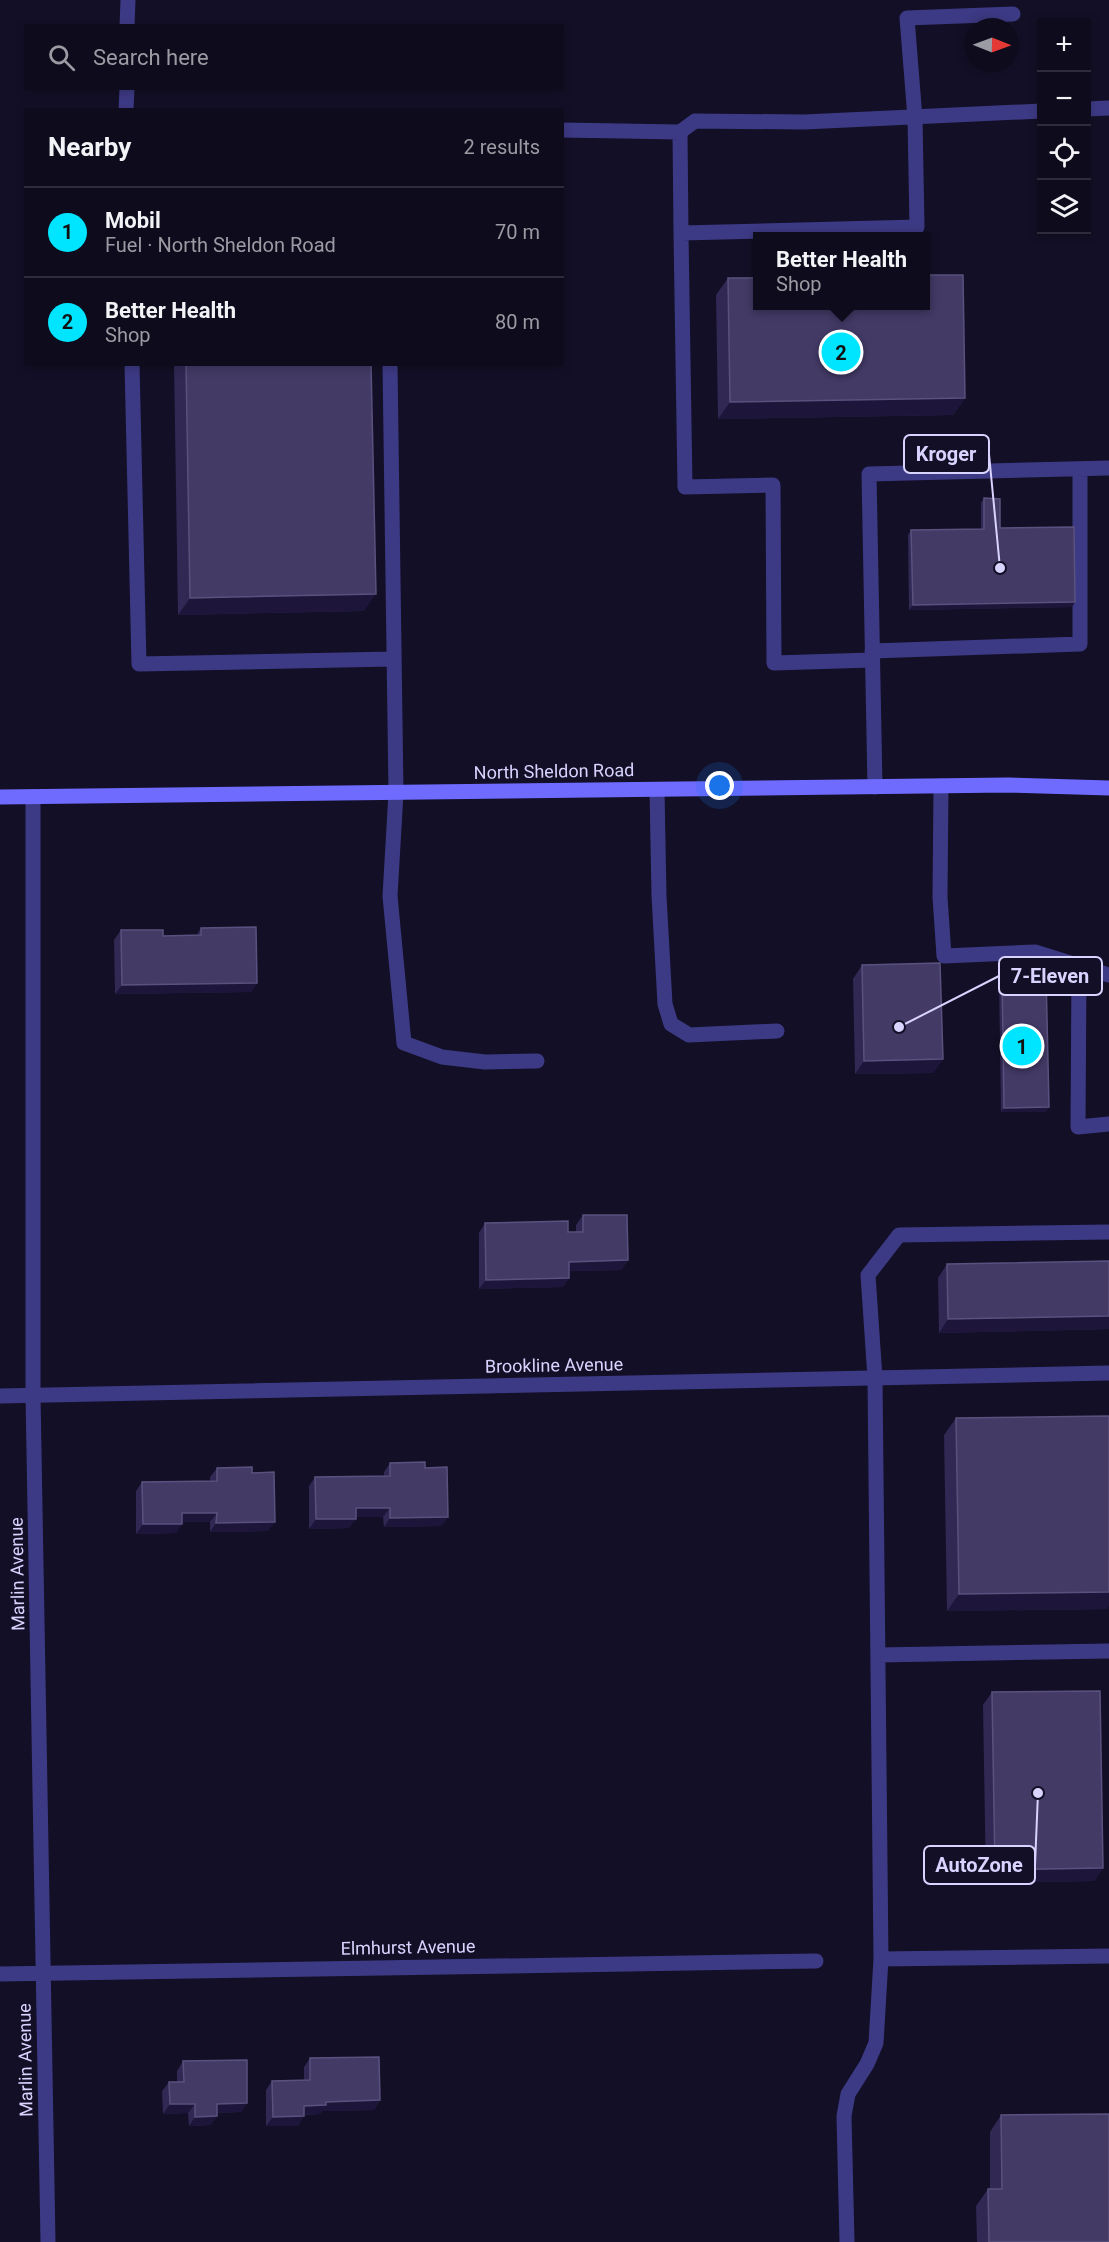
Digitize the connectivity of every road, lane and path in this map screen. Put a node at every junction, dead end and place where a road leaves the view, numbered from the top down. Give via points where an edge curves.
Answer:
1 (128, 0) edge
2 (1012, 14) dead end
3 (128, 24) edge
4 (127, 90) edge
5 (126, 108) edge
6 (1109, 108) edge
7 (1091, 109) edge
8 (1037, 111) edge
9 (915, 118) junction
10 (564, 130) edge
11 (680, 132) junction
12 (681, 233) junction
13 (132, 366) edge
14 (390, 366) edge
15 (1109, 468) edge
16 (1080, 469) junction
17 (872, 656) junction
18 (393, 659) junction
19 (941, 786) junction
20 (875, 787) junction
21 (1109, 788) edge
22 (657, 790) junction
23 (396, 793) junction
24 (0, 797) edge
25 (33, 797) junction
26 (1079, 966) junction
27 (1109, 975) edge
28 (777, 1031) dead end
29 (537, 1061) dead end
30 (1109, 1124) edge
31 (1109, 1232) edge
32 (1109, 1373) edge
33 (875, 1378) junction
34 (33, 1395) junction
35 (0, 1396) edge
36 (1109, 1652) edge
37 (878, 1654) junction
38 (1109, 1956) edge
39 (881, 1959) junction
40 (816, 1960) dead end
41 (43, 1973) junction
42 (0, 1974) edge
43 (48, 2242) edge
44 (847, 2242) edge

1 - 3 street
2 - 9 street via 907,18
4 - 5 street
6 - 7 street
8 - 9 street
9 - 11 street via 695,121
9 - 12 street via 916,227
10 - 11 street
11 - 12 street
12 - 17 street via 685,487 773,485 774,663
13 - 18 street via 139,664
14 - 18 street
15 - 16 street
16 - 17 street via 1080,644
16 - 17 street via 869,474
17 - 20 street
18 - 23 street
19 - 20 main road, North Sheldon Road
19 - 21 main road, North Sheldon Road
19 - 26 street via 944,956 1035,952
20 - 22 main road, North Sheldon Road
22 - 23 main road, North Sheldon Road
22 - 28 street via 665,1004 671,1024 689,1035
23 - 25 main road, North Sheldon Road
23 - 29 street via 390,896 404,1042 442,1057 485,1062
24 - 25 main road, North Sheldon Road
25 - 34 street, Marlin Avenue
26 - 27 street
26 - 30 street via 1078,1127
31 - 33 street via 899,1235 867,1275
32 - 33 street, Brookline Avenue
33 - 34 street, Brookline Avenue
33 - 37 street
34 - 35 street, Brookline Avenue
34 - 41 street, Marlin Avenue
36 - 37 street
37 - 39 street
38 - 39 street
39 - 44 street via 876,2043 848,2094 844,2116
40 - 41 street, Elmhurst Avenue
41 - 42 street, Elmhurst Avenue
41 - 43 street, Marlin Avenue

